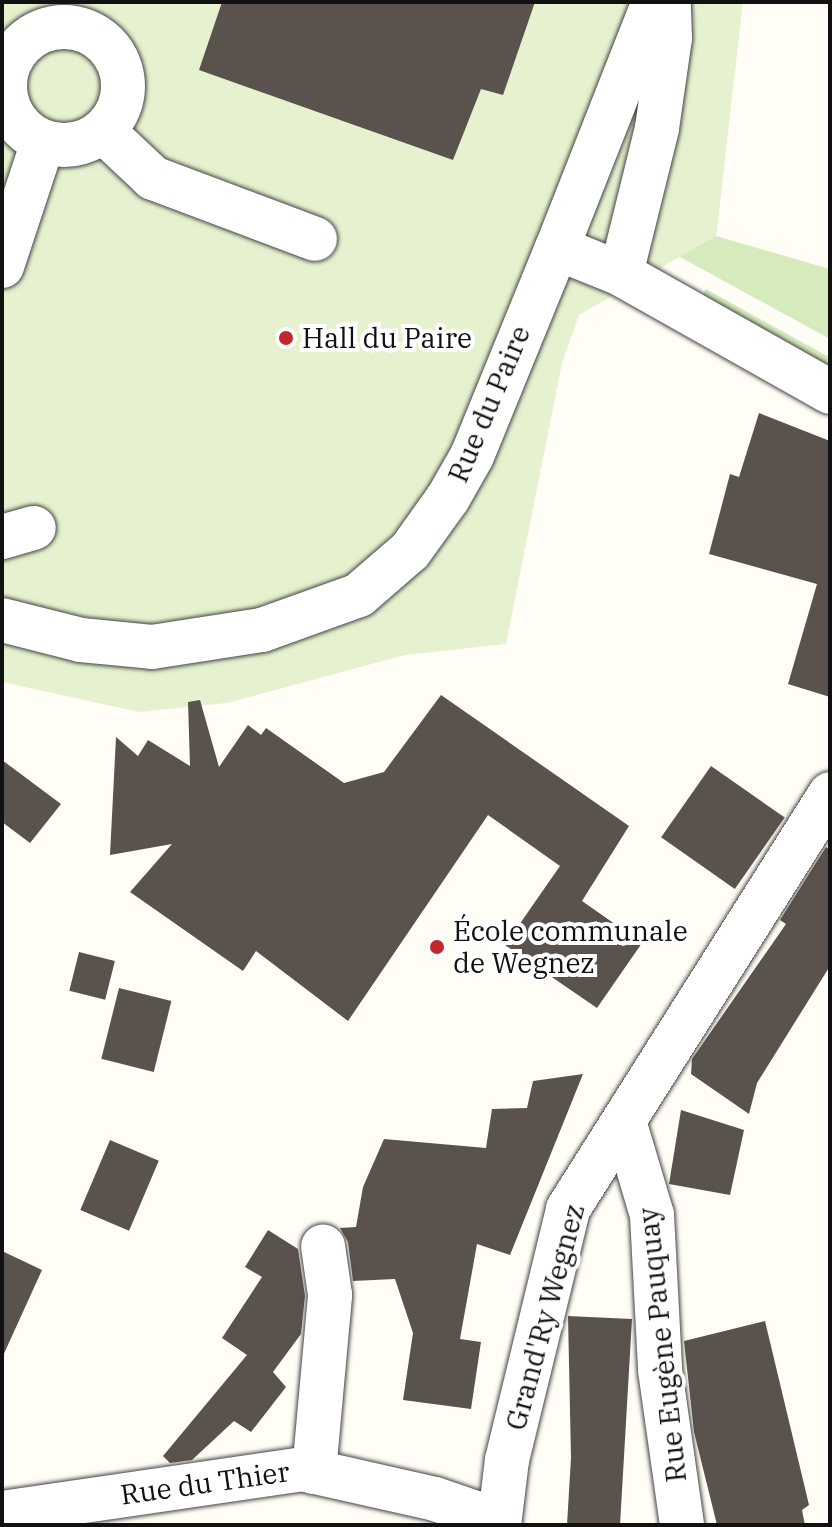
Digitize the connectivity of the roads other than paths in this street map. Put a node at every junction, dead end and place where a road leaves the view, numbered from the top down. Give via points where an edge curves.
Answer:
1 (654, 2) edge
2 (669, 2) edge
3 (88, 16) edge
4 (103, 131) junction
5 (43, 142) junction
6 (315, 239) dead end
7 (557, 248) junction
8 (2, 266) edge
9 (609, 271) junction
10 (830, 392) edge
11 (830, 418) edge
12 (2, 620) edge
13 (830, 794) edge
14 (624, 1121) junction
15 (323, 1246) dead end
16 (314, 1472) junction
17 (2, 1513) edge
18 (499, 1523) edge
19 (682, 1525) edge

1 - 7 street, Rue du Paire
2 - 9 street via 670,38 657,128
3 - 4 street via 112,51 124,83 114,118
3 - 5 street via 43,31 12,58 6,97 26,132
4 - 5 street via 75,145
4 - 6 street via 153,178
5 - 8 street
7 - 9 street
7 - 12 street, Rue du Paire via 472,456 410,551 359,595 262,630 152,647 81,640
9 - 10 street
9 - 11 street via 609,300
13 - 14 street, Grand'Ry Wegnez
14 - 18 street, Grand'Ry Wegnez via 568,1209 507,1460
14 - 19 street, Rue Eugène Pauquay via 652,1215 660,1370
15 - 16 street via 330,1295
16 - 17 street, Rue du Thier via 302,1469
16 - 18 street, Rue du Thier via 435,1499

